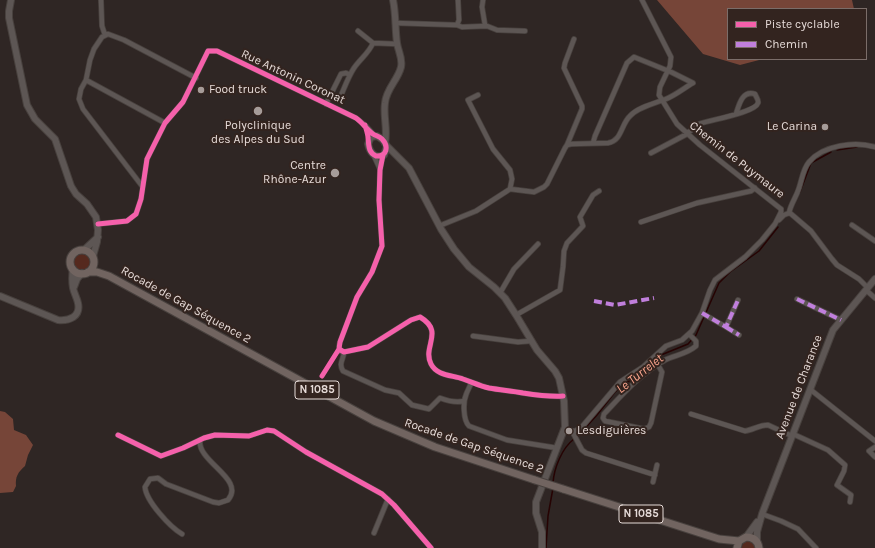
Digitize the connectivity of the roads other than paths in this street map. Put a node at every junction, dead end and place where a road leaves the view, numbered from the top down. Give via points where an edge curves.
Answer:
1 (11, 0) edge
2 (101, 0) edge
3 (393, 0) edge
4 (458, 0) edge
5 (483, 0) edge
6 (642, 0) edge
7 (395, 23) junction
8 (457, 25) junction
9 (485, 25) junction
10 (358, 31) dead end
11 (525, 31) dead end
12 (105, 35) junction
13 (574, 40) dead end
14 (373, 43) junction
15 (397, 44) junction
16 (668, 71) junction
17 (350, 75) junction
18 (196, 78) junction
19 (86, 80) junction
20 (478, 95) dead end
21 (340, 100) dead end
22 (661, 100) junction
23 (326, 104) junction
24 (736, 114) junction
25 (165, 123) junction
26 (365, 125) junction
27 (386, 128) junction
28 (687, 134) junction
29 (376, 136) junction
30 (369, 140) junction
31 (593, 143) junction
32 (386, 145) junction
33 (567, 145) junction
34 (875, 147) edge
35 (651, 153) dead end
36 (384, 155) junction
37 (374, 156) junction
38 (398, 157) junction
39 (380, 170) junction
40 (142, 186) junction
41 (755, 188) junction
42 (510, 189) junction
43 (599, 191) dead end
44 (785, 211) junction
45 (640, 222) dead end
46 (98, 224) junction
47 (852, 225) dead end
48 (439, 226) junction
49 (98, 237) junction
50 (875, 241) edge
51 (538, 244) dead end
52 (84, 250) junction
53 (93, 259) junction
54 (73, 269) junction
55 (85, 273) junction
56 (109, 276) junction
57 (875, 279) edge
58 (867, 289) junction
59 (73, 291) junction
60 (500, 292) junction
61 (0, 296) edge
62 (875, 298) edge
63 (797, 299) dead end
64 (738, 300) dead end
65 (704, 314) junction
66 (516, 315) junction
67 (841, 320) junction
68 (726, 327) junction
69 (690, 335) junction
70 (739, 335) dead end
71 (473, 336) dead end
72 (531, 341) junction
73 (342, 350) junction
74 (658, 365) junction
75 (472, 383) junction
76 (811, 390) junction
77 (563, 396) junction
78 (464, 401) junction
79 (691, 414) dead end
80 (564, 431) junction
81 (572, 431) junction
82 (118, 435) dead end
83 (792, 435) junction
84 (200, 440) junction
85 (875, 440) edge
86 (875, 447) edge
87 (556, 448) junction
88 (875, 456) edge
89 (657, 466) dead end
90 (655, 474) junction
91 (653, 482) dead end
92 (388, 499) junction
93 (850, 502) dead end
94 (762, 514) junction
95 (374, 533) dead end
96 (182, 534) dead end
97 (746, 537) junction
98 (736, 546) edge
99 (759, 546) edge
100 (431, 548) edge
101 (542, 548) edge
102 (816, 548) edge

1 - 46 street via 9,18 27,105 35,119 56,139 71,186 92,211
2 - 12 street
3 - 7 street
4 - 8 street
5 - 9 street
6 - 16 street via 670,52
7 - 8 street
7 - 15 street
8 - 9 street
9 - 11 street via 497,30
10 - 14 street
12 - 18 street via 124,40
12 - 19 street via 94,49
13 - 33 street via 564,68 582,109
14 - 15 street
14 - 17 street
15 - 27 street via 402,63 385,99
16 - 22 street via 659,91
16 - 22 street via 693,83
16 - 31 street via 634,57 627,63
17 - 21 street
17 - 23 street via 341,74
18 - 23 street, Rue Antonin Coronat via 206,53 217,51
18 - 25 street via 183,102
19 - 25 street
19 - 40 street via 79,99 83,109
20 - 42 street via 468,100 493,149 510,170
22 - 28 street, Chemin de Puymaure via 676,124
22 - 31 street via 631,114 618,137 612,142
23 - 26 street, Rue Antonin Coronat
24 - 24 street via 755,107 758,103 755,94 746,94 742,97
24 - 28 street via 700,124
25 - 40 street via 146,159
26 - 29 street, Rue Antonin Coronat
26 - 30 street
27 - 29 street
27 - 32 street
28 - 35 street
28 - 41 street, Chemin de Puymaure
29 - 30 street
29 - 32 street
30 - 37 street via 369,149
31 - 33 street
32 - 36 street
32 - 38 street
33 - 42 street via 544,187 534,192
34 - 44 street via 844,145 816,156 806,166 797,193
36 - 37 street
36 - 38 street
36 - 39 street
37 - 39 street
38 - 48 street via 409,168
39 - 73 street via 382,246 372,272 357,298 340,342
40 - 46 street via 139,207 134,217 123,222
41 - 44 street, Chemin de Puymaure
41 - 45 street
42 - 48 street via 476,211
43 - 66 street via 592,195 580,217 583,226 567,243 560,290
44 - 58 street, Chemin de Puymaure via 811,231 837,265 859,279
44 - 65 street via 755,248 715,280
46 - 49 street
47 - 50 street
48 - 60 street via 469,267
49 - 52 street
49 - 53 street
51 - 60 street via 514,269
52 - 53 main road
52 - 54 main road via 72,255 70,261
53 - 55 main road via 92,267
53 - 56 main road, Rocade de Gap Séquence 2 / N 1085
54 - 55 main road
54 - 59 street
55 - 56 main road, Rocade de Gap Séquence 2 / N 1085 via 97,272
55 - 59 street via 77,279
56 - 98 main road, Rocade de Gap Séquence 2 / N 1085, bridge via 374,421 435,447
57 - 58 street, Avenue de Charance
58 - 62 street, Chemin de Puymaure
58 - 67 street, Avenue de Charance
59 - 61 street via 78,311 75,316 66,320 58,320
60 - 66 street
63 - 67 street
64 - 68 street
65 - 68 street
65 - 69 street
66 - 72 street
67 - 76 street, Avenue de Charance via 833,330
68 - 70 street
69 - 74 street via 696,340 696,346 692,350
69 - 81 street via 666,346 643,367 620,382 581,428
71 - 72 street via 518,342
72 - 77 street via 555,371
73 - 75 street via 368,347 420,317 428,323 433,333 429,356 432,367 452,378 461,378
73 - 78 street via 342,371 385,390 399,393 412,405 429,409 440,398
74 - 74 street via 630,386 604,414 605,421 644,429 649,427 662,372
75 - 77 street via 488,388
75 - 78 street
76 - 83 street, Avenue de Charance
76 - 85 street
77 - 80 street
78 - 87 street via 469,426 507,440
79 - 83 street via 745,432 768,424
80 - 81 street
80 - 87 street
81 - 90 street via 586,453
82 - 84 street via 161,456
83 - 93 street via 828,450 845,464 837,485 851,495
83 - 94 street, Avenue de Charance
84 - 92 street via 215,435 249,436 267,430 274,431
84 - 96 street via 205,455 232,486 228,500 213,502 166,484 158,478 150,480 145,487 147,496 174,530
86 - 88 street via 870,451
87 - 101 street via 536,502 536,513 542,532
89 - 90 street
90 - 91 street
92 - 95 street
92 - 100 street
94 - 97 street, Avenue de Charance
94 - 99 street, Avenue de Charance via 757,532
94 - 102 street via 798,529
97 - 98 main road
97 - 99 main road via 752,538

